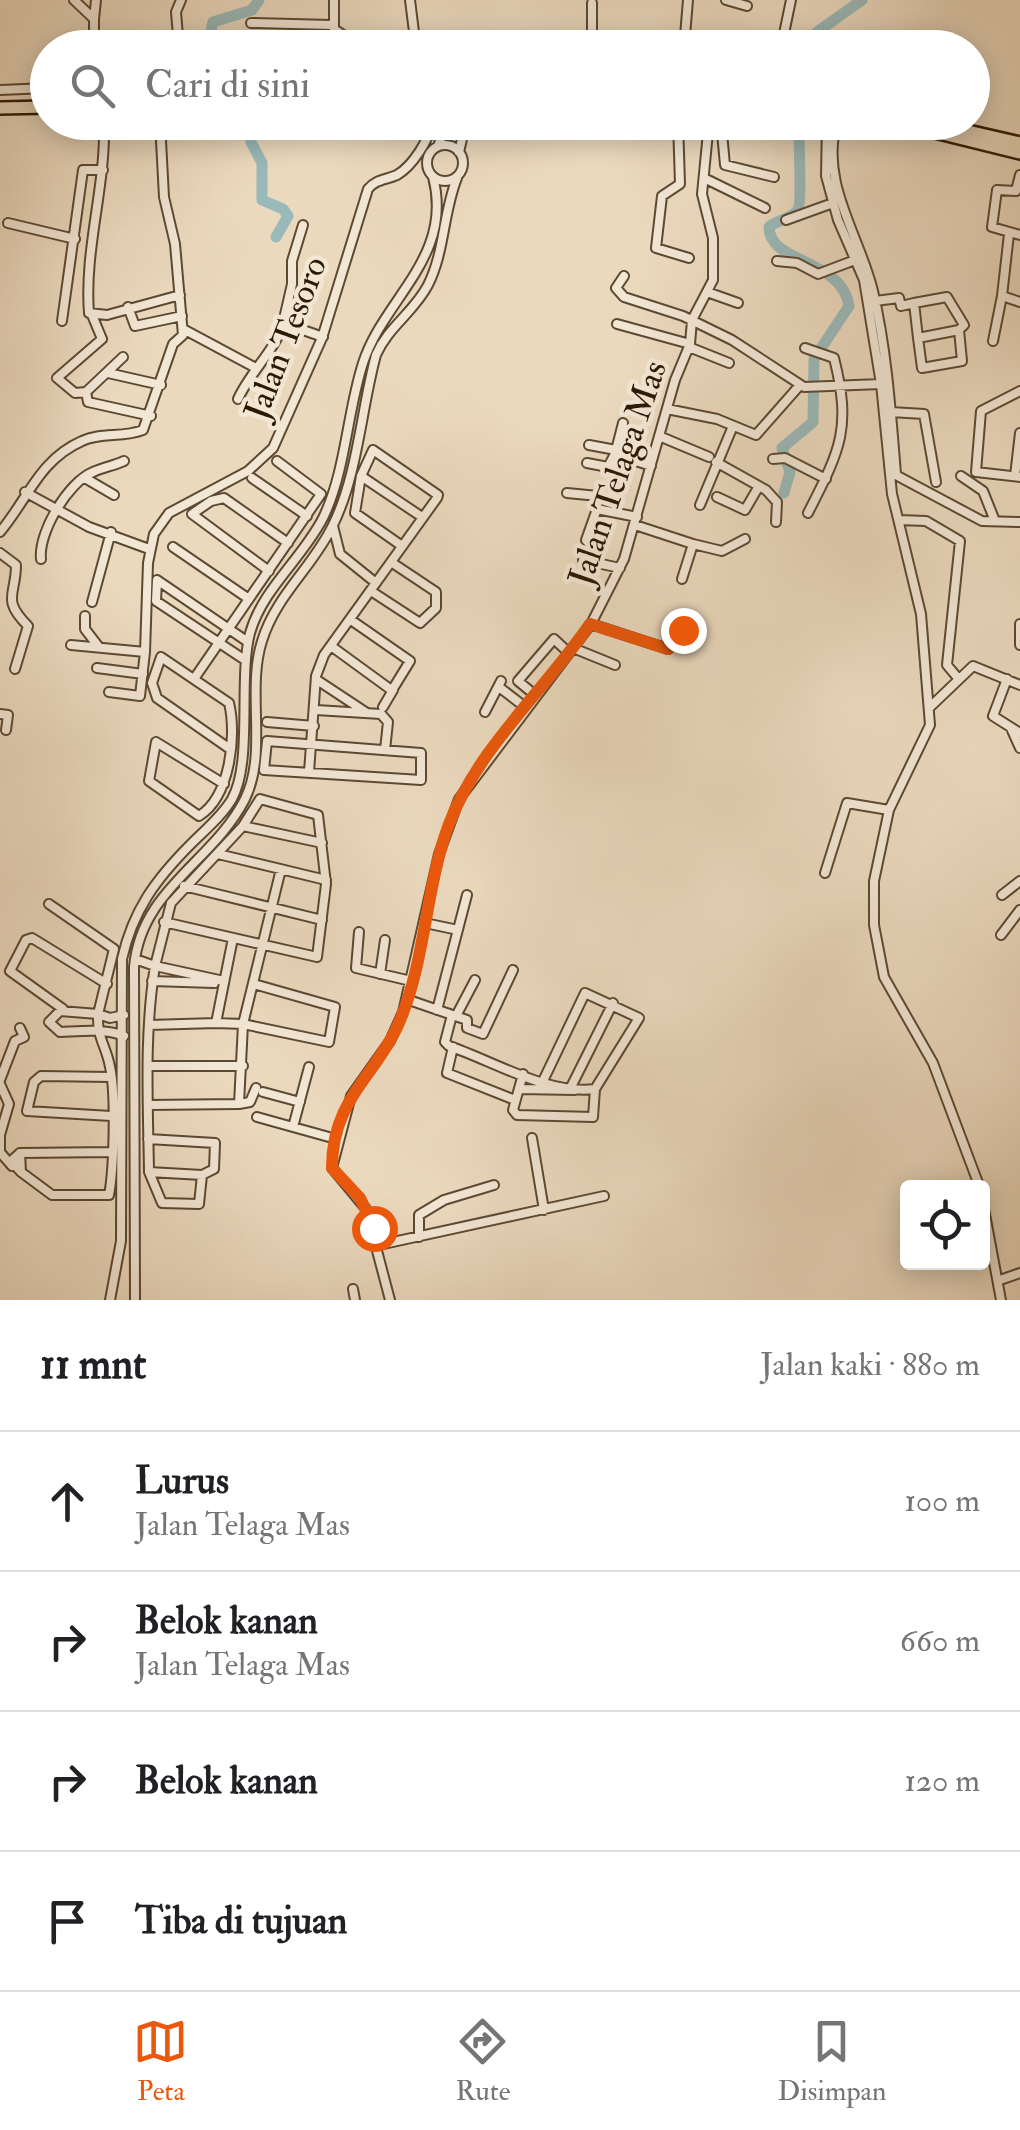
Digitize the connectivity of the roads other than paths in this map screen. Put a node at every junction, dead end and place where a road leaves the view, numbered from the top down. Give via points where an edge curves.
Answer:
1 (74, 0) edge
2 (96, 0) edge
3 (169, 0) edge
4 (182, 0) edge
5 (334, 0) edge
6 (410, 0) edge
7 (688, 0) edge
8 (726, 0) edge
9 (791, 0) edge
10 (592, 2) dead end
11 (747, 6) dead end
12 (176, 12) junction
13 (94, 19) junction
14 (251, 24) dead end
15 (332, 25) junction
16 (94, 30) edge
17 (178, 30) edge
18 (338, 30) edge
19 (414, 30) edge
20 (592, 30) edge
21 (686, 30) edge
22 (785, 30) edge
23 (30, 89) edge
24 (0, 90) edge
25 (30, 107) edge
26 (0, 108) edge
27 (990, 136) edge
28 (104, 140) edge
29 (161, 140) edge
30 (426, 140) edge
31 (440, 140) edge
32 (462, 140) edge
33 (679, 140) edge
34 (707, 140) edge
35 (722, 140) edge
36 (830, 140) edge
37 (830, 140) edge
38 (967, 140) edge
39 (1020, 143) edge
40 (438, 146) junction
41 (460, 152) junction
42 (1020, 153) edge
43 (104, 170) junction
44 (1020, 175) edge
45 (433, 177) junction
46 (774, 177) dead end
47 (457, 178) junction
48 (706, 179) junction
49 (834, 203) junction
50 (764, 208) dead end
51 (786, 220) dead end
52 (8, 223) dead end
53 (303, 225) dead end
54 (1010, 234) junction
55 (1020, 235) edge
56 (75, 239) junction
57 (689, 258) dead end
58 (855, 260) junction
59 (777, 261) dead end
60 (70, 262) junction
61 (89, 265) junction
62 (624, 276) dead end
63 (707, 292) junction
64 (180, 295) junction
65 (1002, 296) junction
66 (875, 300) junction
67 (914, 302) junction
68 (1020, 302) edge
69 (738, 304) dead end
70 (128, 307) junction
71 (92, 315) junction
72 (182, 316) junction
73 (692, 320) junction
74 (62, 321) dead end
75 (284, 323) junction
76 (617, 324) dead end
77 (185, 330) junction
78 (959, 330) junction
79 (323, 337) junction
80 (918, 338) junction
81 (994, 342) dead end
82 (689, 346) junction
83 (813, 349) dead end
84 (124, 358) dead end
85 (729, 363) dead end
86 (254, 367) junction
87 (108, 373) junction
88 (882, 384) junction
89 (161, 386) junction
90 (806, 386) junction
91 (841, 387) junction
92 (1020, 391) edge
93 (86, 392) junction
94 (238, 400) dead end
95 (667, 410) junction
96 (890, 412) junction
97 (151, 416) junction
98 (622, 423) dead end
99 (733, 426) junction
100 (1020, 433) edge
101 (660, 436) junction
102 (589, 444) dead end
103 (615, 452) junction
104 (778, 458) dead end
105 (713, 459) junction
106 (124, 461) dead end
107 (277, 461) dead end
108 (587, 463) dead end
109 (651, 466) junction
110 (361, 476) junction
111 (961, 476) dead end
112 (1018, 476) edge
113 (892, 477) junction
114 (85, 478) junction
115 (252, 478) dead end
116 (826, 479) junction
117 (936, 482) dead end
118 (759, 486) junction
119 (25, 492) junction
120 (567, 493) dead end
121 (114, 495) dead end
122 (717, 497) dead end
123 (700, 505) dead end
124 (597, 509) junction
125 (58, 511) junction
126 (808, 513) dead end
127 (306, 516) junction
128 (422, 517) junction
129 (898, 520) junction
130 (636, 521) junction
131 (776, 522) dead end
132 (995, 522) junction
133 (1020, 522) edge
134 (333, 526) junction
135 (0, 532) edge
136 (111, 532) junction
137 (745, 539) dead end
138 (676, 540) junction
139 (288, 542) junction
140 (693, 544) junction
141 (402, 546) junction
142 (173, 547) dead end
143 (150, 549) junction
144 (594, 549) dead end
145 (0, 553) edge
146 (316, 554) junction
147 (340, 554) junction
148 (670, 554) dead end
149 (41, 559) dead end
150 (583, 560) dead end
151 (391, 562) junction
152 (620, 568) junction
153 (269, 570) junction
154 (682, 579) dead end
155 (373, 587) junction
156 (250, 599) junction
157 (92, 602) dead end
158 (258, 613) junction
159 (84, 616) dead end
160 (271, 618) junction
161 (350, 620) junction
162 (590, 624) junction
163 (1020, 624) edge
164 (684, 627) dead end
165 (228, 628) junction
166 (248, 642) junction
167 (71, 645) dead end
168 (1020, 645) edge
169 (98, 646) junction
170 (217, 646) junction
171 (331, 646) junction
172 (571, 650) junction
173 (145, 652) junction
174 (244, 660) junction
175 (615, 665) dead end
176 (97, 668) dead end
177 (16, 669) dead end
178 (143, 674) junction
179 (196, 676) junction
180 (957, 677) junction
181 (1007, 679) junction
182 (317, 680) junction
183 (1020, 685) edge
184 (392, 690) junction
185 (109, 692) dead end
186 (535, 695) junction
187 (383, 707) dead end
188 (525, 707) junction
189 (929, 708) junction
190 (316, 710) junction
191 (484, 712) dead end
192 (0, 714) edge
193 (367, 714) junction
194 (267, 722) dead end
195 (314, 726) junction
196 (6, 730) dead end
197 (1015, 730) edge
198 (312, 744) junction
199 (230, 748) junction
200 (1020, 748) edge
201 (385, 750) junction
202 (309, 772) junction
203 (224, 784) junction
204 (890, 810) junction
205 (244, 826) junction
206 (322, 843) junction
207 (218, 854) junction
208 (170, 865) junction
209 (281, 869) junction
210 (180, 873) junction
211 (825, 873) dead end
212 (326, 880) junction
213 (1020, 881) edge
214 (184, 886) junction
215 (467, 895) dead end
216 (1002, 895) dead end
217 (50, 904) dead end
218 (271, 908) junction
219 (1020, 910) edge
220 (322, 920) junction
221 (164, 922) junction
222 (425, 923) junction
223 (458, 930) junction
224 (358, 932) dead end
225 (1001, 935) dead end
226 (232, 938) junction
227 (385, 940) dead end
228 (262, 945) junction
229 (135, 960) junction
230 (513, 970) dead end
231 (136, 974) junction
232 (153, 974) junction
233 (380, 974) junction
234 (474, 980) dead end
235 (411, 981) junction
236 (224, 982) junction
237 (106, 984) junction
238 (254, 984) junction
239 (406, 999) junction
240 (613, 1003) junction
241 (437, 1010) junction
242 (66, 1011) junction
243 (98, 1014) junction
244 (124, 1015) junction
245 (454, 1016) junction
246 (110, 1018) junction
247 (216, 1023) junction
248 (243, 1024) junction
249 (149, 1025) junction
250 (98, 1030) junction
251 (110, 1030) junction
252 (124, 1036) junction
253 (15, 1040) dead end
254 (453, 1047) junction
255 (148, 1066) junction
256 (243, 1066) junction
257 (309, 1067) dead end
258 (123, 1069) junction
259 (135, 1070) junction
260 (523, 1074) junction
261 (111, 1077) junction
262 (543, 1081) junction
263 (0, 1082) edge
264 (575, 1088) junction
265 (519, 1089) junction
266 (595, 1089) junction
267 (515, 1100) junction
268 (300, 1102) junction
269 (239, 1104) junction
270 (148, 1105) junction
271 (111, 1116) junction
272 (257, 1117) dead end
273 (293, 1127) junction
274 (0, 1136) edge
275 (336, 1138) junction
276 (532, 1138) dead end
277 (148, 1139) junction
278 (112, 1152) junction
279 (20, 1153) junction
280 (12, 1166) junction
281 (21, 1172) junction
282 (148, 1172) junction
283 (202, 1174) junction
284 (977, 1180) edge
285 (494, 1186) dead end
286 (604, 1196) dead end
287 (544, 1210) junction
288 (990, 1234) edge
289 (419, 1237) junction
290 (379, 1245) junction
291 (119, 1254) junction
292 (136, 1255) junction
293 (1020, 1274) edge
294 (1000, 1280) junction
295 (353, 1289) dead end
296 (110, 1300) edge
297 (136, 1300) edge
298 (355, 1300) edge
299 (390, 1300) edge
300 (1001, 1300) edge

1 - 13 street
2 - 13 street
3 - 12 street
4 - 12 street
5 - 15 street
6 - 19 street
7 - 21 street
8 - 11 street
9 - 22 street
10 - 20 street
12 - 17 street
13 - 16 street
14 - 15 street
15 - 18 street
23 - 24 street
25 - 26 highway
27 - 39 highway
28 - 43 street
29 - 64 street
30 - 79 street, Jalan Tesoro via 400,173 368,188
31 - 40 street
32 - 41 street
33 - 57 street via 680,184 662,196 656,248
34 - 48 street, Jalan Telaga Mas
35 - 46 street via 724,165
36 - 49 street via 826,176
37 - 66 street via 842,206
38 - 42 highway
40 - 41 street
40 - 45 street via 427,160
41 - 47 street via 464,162
43 - 56 street via 83,170
43 - 61 street
44 - 54 street via 1016,191 997,190 992,227
45 - 47 street
45 - 158 street via 436,201 422,266 374,333 323,517
47 - 134 street via 428,286 376,356
48 - 50 street
48 - 63 street, Jalan Telaga Mas via 702,194 713,238
49 - 51 street
49 - 58 street
52 - 56 street
53 - 75 street
54 - 55 street
54 - 65 street
56 - 60 street
58 - 59 street via 821,273
58 - 88 street
60 - 61 street
60 - 74 street
61 - 71 street
62 - 73 street via 616,288 624,297
63 - 69 street
63 - 73 street, Jalan Telaga Mas
64 - 70 street
64 - 72 street
65 - 68 street
65 - 81 street
66 - 67 street
66 - 96 street
67 - 78 street via 947,297 964,325
67 - 80 street
70 - 71 street
70 - 72 street via 135,326
71 - 93 street via 102,339 57,378 75,393
72 - 77 street
73 - 82 street, Jalan Telaga Mas
73 - 90 street
75 - 79 street
75 - 86 street via 280,338
76 - 82 street
77 - 86 street
77 - 89 street
78 - 80 street
78 - 80 street via 962,361 922,368
79 - 143 street, Jalan Tesoro via 273,448 248,471 169,514
82 - 85 street
82 - 95 street, Jalan Telaga Mas
83 - 91 street via 834,358
84 - 87 street
86 - 94 street
87 - 89 street
87 - 93 street
88 - 91 street
88 - 113 street
89 - 97 street
90 - 91 street
90 - 99 street via 758,434
91 - 116 street via 844,433
92 - 112 street via 982,411 976,472
93 - 97 street via 92,404
95 - 99 street
95 - 101 street, Jalan Telaga Mas
96 - 113 street
96 - 117 street via 924,414
97 - 119 street via 139,432 76,444 41,470
98 - 103 street
99 - 105 street
100 - 112 street
101 - 105 street
101 - 109 street, Jalan Telaga Mas
102 - 103 street
103 - 108 street via 608,468
103 - 109 street
104 - 116 street
105 - 118 street
105 - 123 street
106 - 114 street
107 - 127 street via 321,490
109 - 130 street, Jalan Telaga Mas
110 - 128 street
110 - 128 street via 373,450 394,462 437,492
110 - 141 street via 356,515
111 - 132 street via 983,491
113 - 129 street
113 - 132 street via 982,522
114 - 121 street
114 - 125 street
115 - 127 street
116 - 126 street
118 - 122 street via 745,510
118 - 131 street via 777,502
119 - 125 street
119 - 135 street
120 - 124 street via 598,496
124 - 130 street
124 - 144 street via 586,540
125 - 136 street
125 - 149 street via 41,543
127 - 139 street
128 - 141 street
129 - 180 street via 926,521 960,541 947,665
129 - 189 street via 921,614
130 - 138 street
130 - 152 street, Jalan Telaga Mas
132 - 133 street
134 - 146 street
134 - 147 street
136 - 143 street
136 - 157 street
137 - 140 street via 725,551
138 - 140 street
138 - 148 street
139 - 153 street
139 - 153 street via 224,498 192,514
140 - 154 street
141 - 151 street
142 - 156 street
143 - 173 street
145 - 177 street via 16,564 10,593 14,612 28,626
146 - 147 street
146 - 160 street
147 - 155 street
150 - 152 street
151 - 155 street
151 - 155 street via 436,592 436,608 420,623
152 - 162 street, Jalan Telaga Mas
153 - 156 street
155 - 161 street
156 - 165 street
158 - 160 street
158 - 166 street
159 - 169 street via 84,629
160 - 210 street via 256,661 246,797
161 - 171 street
161 - 184 street via 410,661
162 - 164 street via 668,649
162 - 172 street, Jalan Telaga Mas
163 - 168 street
165 - 166 street
165 - 170 street
165 - 170 street via 157,580 156,601
166 - 174 street
167 - 169 street
169 - 173 street
170 - 174 street
170 - 179 street
171 - 182 street
171 - 184 street
172 - 175 street
172 - 186 street, Jalan Telaga Mas
172 - 186 street via 556,637 514,678
173 - 178 street
174 - 208 street via 237,787
176 - 178 street
178 - 185 street via 140,696
179 - 199 street via 229,703
179 - 199 street via 160,657 152,692
180 - 181 street via 976,666
180 - 189 street
181 - 183 street
181 - 197 street via 992,716
182 - 190 street
182 - 193 street
184 - 187 street
186 - 188 street, Jalan Telaga Mas
188 - 191 street via 500,684
188 - 222 street, Jalan Telaga Mas via 460,799
189 - 204 street via 930,724
190 - 193 street
190 - 195 street
192 - 196 street via 8,715
193 - 201 street via 387,718
194 - 195 street
195 - 198 street
197 - 200 street
198 - 201 street
198 - 202 street
198 - 202 street via 267,741 264,770
199 - 203 street
201 - 202 street via 423,754 420,782
203 - 203 street via 156,742 153,743 148,781 198,816
204 - 211 street via 847,803
204 - 284 street via 872,902 884,977 933,1064
205 - 206 street
205 - 206 street via 260,799 269,800 318,815
205 - 207 street
206 - 212 street
207 - 209 street
207 - 214 street
208 - 210 street
208 - 244 street via 131,922 122,959
209 - 212 street
209 - 218 street
210 - 229 street via 144,925
212 - 220 street
213 - 216 street
214 - 218 street
214 - 221 street
215 - 223 street
217 - 237 street via 114,949
218 - 220 street
218 - 228 street
219 - 225 street
220 - 228 street via 316,957
221 - 226 street
221 - 232 street
222 - 223 street
222 - 235 street, Jalan Telaga Mas
223 - 241 street
224 - 233 street via 355,966
226 - 228 street
226 - 236 street
227 - 233 street
228 - 238 street
229 - 231 street
229 - 232 street
230 - 245 street via 483,1034
231 - 232 street
231 - 259 street
232 - 236 street
232 - 236 street
232 - 249 street
233 - 235 street
234 - 245 street
235 - 239 street, Jalan Telaga Mas
236 - 247 street
237 - 242 street via 26,940 10,971
237 - 243 street
238 - 248 street
238 - 248 street via 335,1007 331,1036 325,1044
239 - 241 street
239 - 275 street, Jalan Telaga Mas via 390,1041 351,1096
240 - 262 street via 585,993
240 - 264 street
240 - 266 street via 639,1021
241 - 245 street
242 - 243 street
242 - 250 street via 52,1014 52,1028
243 - 246 street
243 - 250 street
244 - 246 street
244 - 252 street
245 - 254 street via 445,1042
246 - 251 street
247 - 248 street
247 - 249 street
248 - 256 street
249 - 255 street
250 - 251 street
250 - 261 street
251 - 252 street
252 - 258 street
253 - 263 street
254 - 260 street
254 - 267 street via 447,1073
255 - 256 street
255 - 270 street
256 - 269 street
257 - 268 street
258 - 259 street
258 - 291 street
259 - 292 street
260 - 262 street
260 - 265 street
261 - 271 street
261 - 271 street via 41,1076 27,1112
262 - 264 street
263 - 274 street via 9,1104
264 - 265 street
264 - 266 street
265 - 267 street
266 - 267 street via 595,1114 584,1118 516,1115
268 - 269 street via 260,1090
268 - 273 street
269 - 270 street
270 - 277 street
271 - 278 street
272 - 273 street
273 - 275 street
274 - 280 street via 0,1152
275 - 290 street via 332,1168 360,1198
276 - 287 street
277 - 282 street
277 - 283 street via 212,1140 214,1168
278 - 279 street
278 - 281 street via 110,1188 103,1197 52,1194
279 - 280 street
279 - 281 street
280 - 281 street
282 - 283 street
282 - 283 street via 167,1206 199,1204
285 - 289 street via 418,1215
286 - 287 street
287 - 289 street
288 - 294 street
289 - 290 street
290 - 299 street
291 - 292 street
291 - 296 street
292 - 297 street
293 - 294 street
294 - 300 street
295 - 298 street

